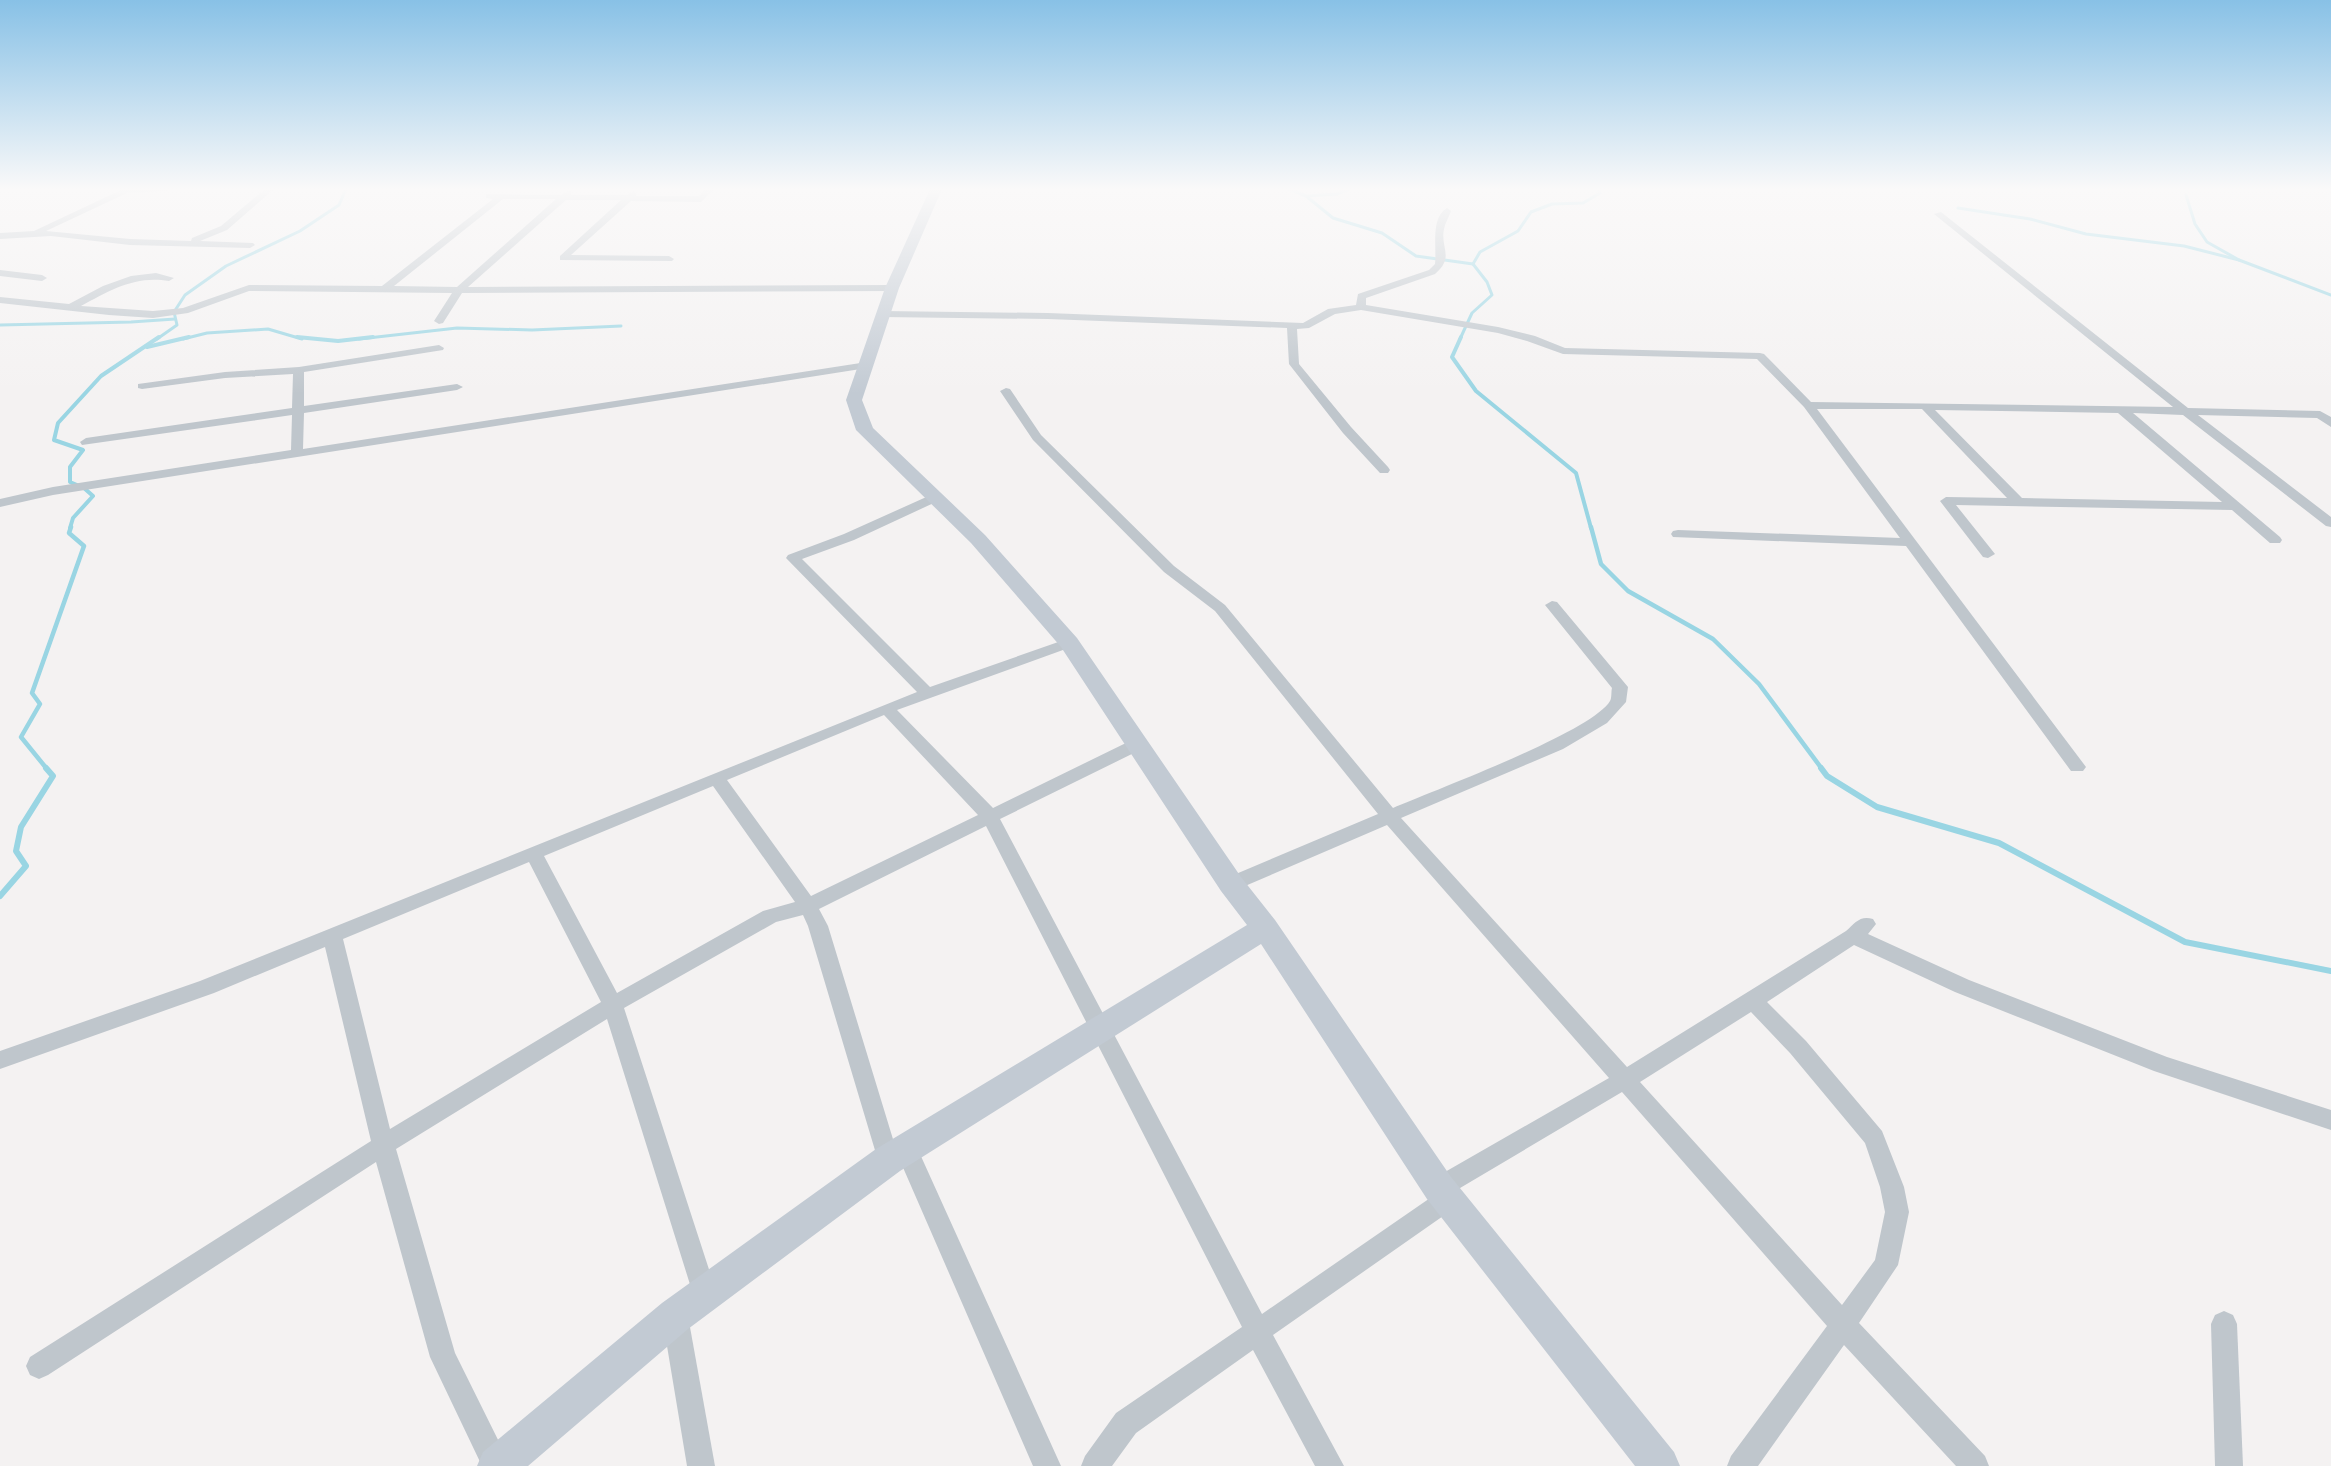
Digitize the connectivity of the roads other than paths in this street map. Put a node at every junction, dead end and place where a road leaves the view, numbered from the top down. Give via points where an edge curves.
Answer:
1 (424, 257) edge
2 (496, 257) edge
3 (564, 257) edge
4 (906, 257) edge
5 (1441, 257) edge
6 (1992, 257) edge
7 (669, 259) dead end
8 (0, 273) edge
9 (42, 278) dead end
10 (169, 278) dead end
11 (385, 288) junction
12 (892, 288) junction
13 (459, 290) junction
14 (0, 300) edge
15 (71, 306) junction
16 (1361, 308) junction
17 (882, 314) junction
18 (439, 321) dead end
19 (1292, 325) junction
20 (439, 348) dead end
21 (867, 364) junction
22 (299, 370) junction
23 (142, 386) dead end
24 (457, 387) dead end
25 (1006, 391) dead end
26 (1808, 405) junction
27 (1925, 406) junction
28 (2121, 409) junction
29 (298, 410) junction
30 (2184, 410) junction
31 (2331, 423) edge
32 (86, 442) dead end
33 (297, 453) junction
34 (1384, 470) dead end
35 (933, 498) junction
36 (2018, 502) junction
37 (0, 503) edge
38 (2235, 506) junction
39 (2331, 523) edge
40 (1678, 534) dead end
41 (2275, 540) dead end
42 (1910, 542) junction
43 (1988, 554) dead end
44 (1552, 605) dead end
45 (1069, 643) junction
46 (927, 693) junction
47 (886, 708) junction
48 (1136, 745) junction
49 (2077, 767) dead end
50 (716, 778) junction
51 (989, 815) junction
52 (1390, 817) junction
53 (533, 852) junction
54 (1231, 884) junction
55 (808, 906) junction
56 (1265, 928) junction
57 (332, 935) junction
58 (1754, 1002) junction
59 (613, 1005) junction
60 (1101, 1029) junction
61 (0, 1060) edge
62 (1624, 1082) junction
63 (2331, 1120) edge
64 (383, 1145) junction
65 (898, 1155) junction
66 (1444, 1193) junction
67 (705, 1294) junction
68 (675, 1316) junction
69 (2224, 1324) dead end
70 (1843, 1325) junction
71 (1257, 1331) junction
72 (39, 1366) dead end
73 (497, 1466) edge
74 (701, 1466) edge
75 (1047, 1466) edge
76 (1095, 1466) edge
77 (1330, 1466) edge
78 (1660, 1466) edge
79 (1741, 1466) edge
80 (1975, 1466) edge
81 (2229, 1466) edge

1 - 11 street
2 - 13 street
3 - 7 street
4 - 12 street
5 - 16 street via 1440,265 1432,272 1361,296
6 - 30 street
8 - 9 street
10 - 15 street via 156,274 127,280
11 - 13 street
11 - 15 street via 249,288 191,310 163,314 114,313
12 - 13 street
12 - 17 street
13 - 18 street
14 - 15 street
16 - 19 street via 1332,311 1305,326
16 - 26 street via 1471,324 1541,340 1563,351 1760,356
17 - 19 street
17 - 21 street
19 - 34 street via 1294,364
20 - 22 street
21 - 33 street
21 - 35 street via 854,400 865,430
22 - 23 street
22 - 29 street
24 - 29 street
25 - 52 street via 1037,437 1170,569 1221,608
26 - 27 street
26 - 42 street
27 - 28 street
27 - 36 street
28 - 30 street
28 - 38 street
29 - 32 street
29 - 33 street
30 - 31 street via 2320,415
30 - 39 street
33 - 37 street via 53,491
35 - 45 street via 978,539
35 - 46 street via 793,558
36 - 38 street
36 - 43 street via 1946,501
38 - 41 street
40 - 42 street
42 - 49 street
44 - 52 street via 1620,687 1618,702 1601,719 1557,745
45 - 46 street
45 - 48 street
46 - 47 street
47 - 50 street
47 - 51 street
48 - 51 street
48 - 54 street
50 - 53 street
50 - 55 street
51 - 55 street
51 - 60 street
52 - 54 street
52 - 62 street
53 - 57 street
53 - 59 street
54 - 56 street
55 - 59 street via 770,916
55 - 65 street
56 - 60 street
56 - 66 street
57 - 61 street via 207,987
57 - 64 street
58 - 62 street
58 - 63 street via 1859,930 1962,986 2162,1065
58 - 70 street via 1798,1047 1874,1138 1892,1187 1897,1212 1886,1265
59 - 64 street
59 - 67 street
60 - 65 street
60 - 71 street
62 - 66 street
62 - 70 street
64 - 72 street
64 - 73 street via 443,1357
65 - 67 street
65 - 75 street
66 - 71 street
66 - 78 street
67 - 68 street
68 - 73 street
68 - 74 street
69 - 81 street
70 - 79 street
70 - 80 street
71 - 76 street via 1126,1423
71 - 77 street

